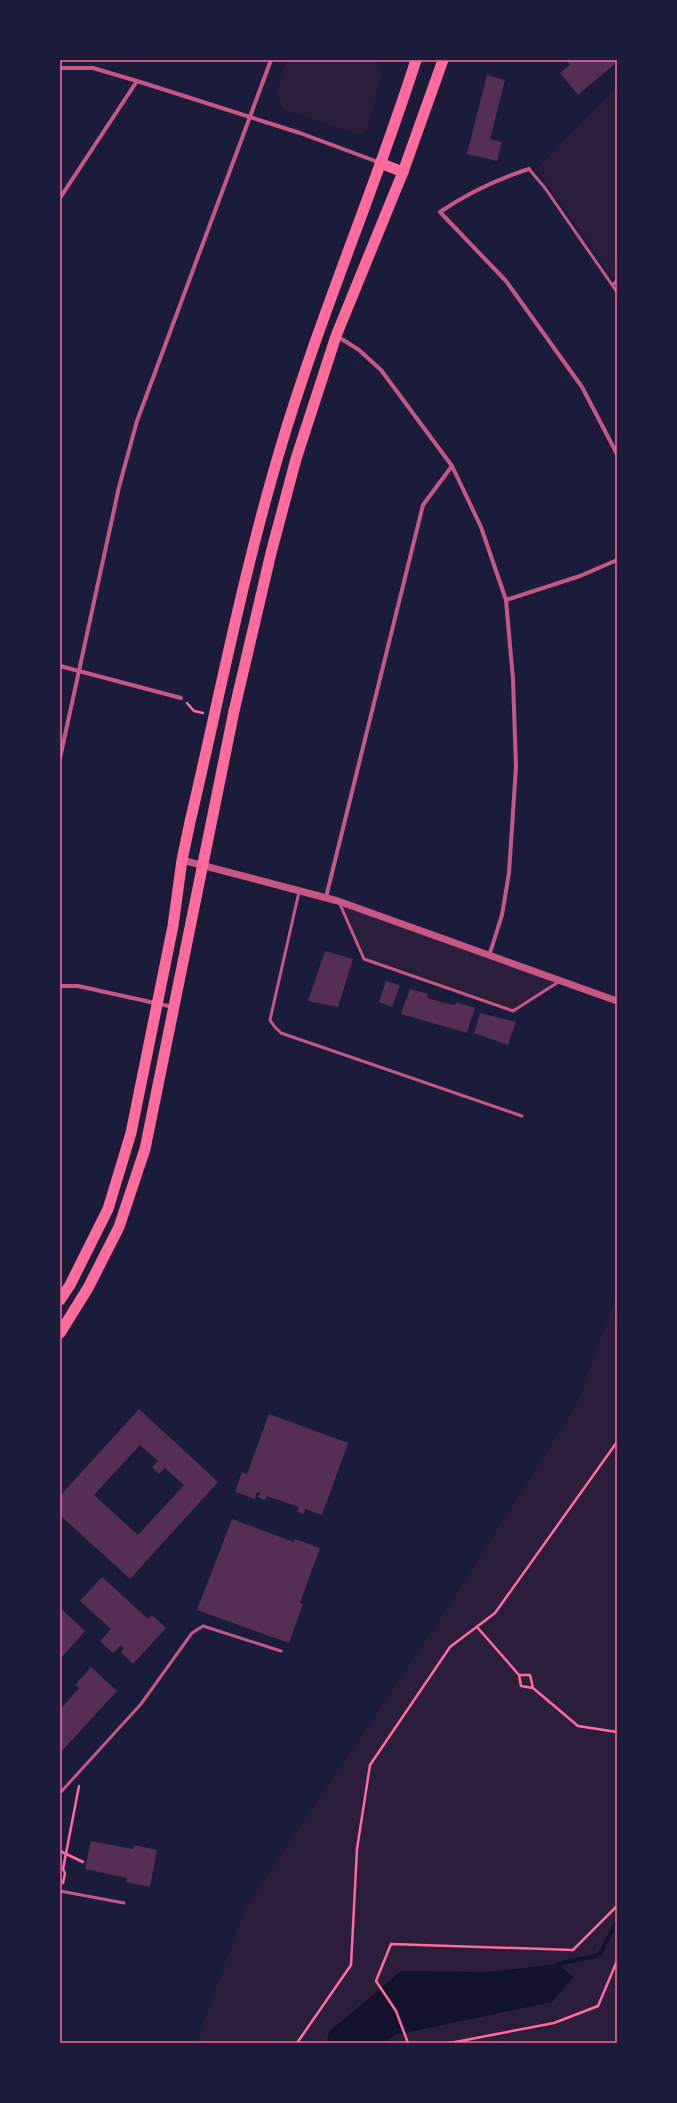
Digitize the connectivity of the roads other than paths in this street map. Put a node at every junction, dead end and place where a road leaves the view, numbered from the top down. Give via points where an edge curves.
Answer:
1 (271, 60) edge
2 (416, 60) edge
3 (443, 60) edge
4 (60, 68) edge
5 (136, 81) junction
6 (250, 118) junction
7 (380, 163) junction
8 (529, 169) joint
9 (404, 172) junction
10 (60, 198) edge
11 (617, 281) edge
12 (612, 285) junction
13 (617, 292) edge
14 (336, 336) junction
15 (617, 454) edge
16 (452, 466) junction
17 (617, 560) edge
18 (506, 600) junction
19 (60, 666) edge
20 (78, 671) junction
21 (182, 698) road end
22 (60, 758) edge
23 (182, 860) junction
24 (202, 865) junction
25 (299, 890) junction
26 (326, 897) junction
27 (338, 901) junction
28 (489, 956) junction
29 (560, 981) junction
30 (60, 986) edge
31 (617, 1001) edge
32 (157, 1003) junction
33 (175, 1007) junction
34 (522, 1116) dead end
35 (60, 1300) edge
36 (60, 1333) edge
37 (281, 1651) dead end
38 (60, 1793) edge
39 (61, 1892) edge
40 (124, 1903) dead end

1 - 6 street
2 - 7 highway
3 - 9 highway
4 - 5 street via 93,68
5 - 6 street
5 - 10 street
6 - 7 street via 300,133
6 - 20 street via 137,422 119,487
7 - 9 highway
7 - 23 highway via 313,346 279,453 254,549
8 - 12 lane via 546,188
8 - 15 street via 470,193 440,212 506,281 582,387
9 - 14 highway
11 - 12 lane
12 - 13 lane
14 - 16 street via 359,350 381,370
14 - 24 highway via 296,459 271,552
16 - 18 street via 481,526
16 - 26 street via 424,505
17 - 18 street via 580,576
18 - 28 street via 513,679 516,768 509,873 502,915
19 - 20 street
20 - 21 street
20 - 22 street
23 - 24 street
23 - 32 highway via 173,926
24 - 25 street
24 - 33 highway
25 - 26 street
25 - 34 lane via 270,1020 277,1030
26 - 27 street
27 - 28 street
27 - 29 lane via 364,959 513,1011
28 - 29 street
29 - 31 street
30 - 32 street via 78,986
32 - 33 street
32 - 35 highway via 131,1133 108,1209
33 - 36 highway via 145,1149 120,1227 88,1288
37 - 38 lane via 203,1626 192,1633 141,1704
39 - 40 lane

